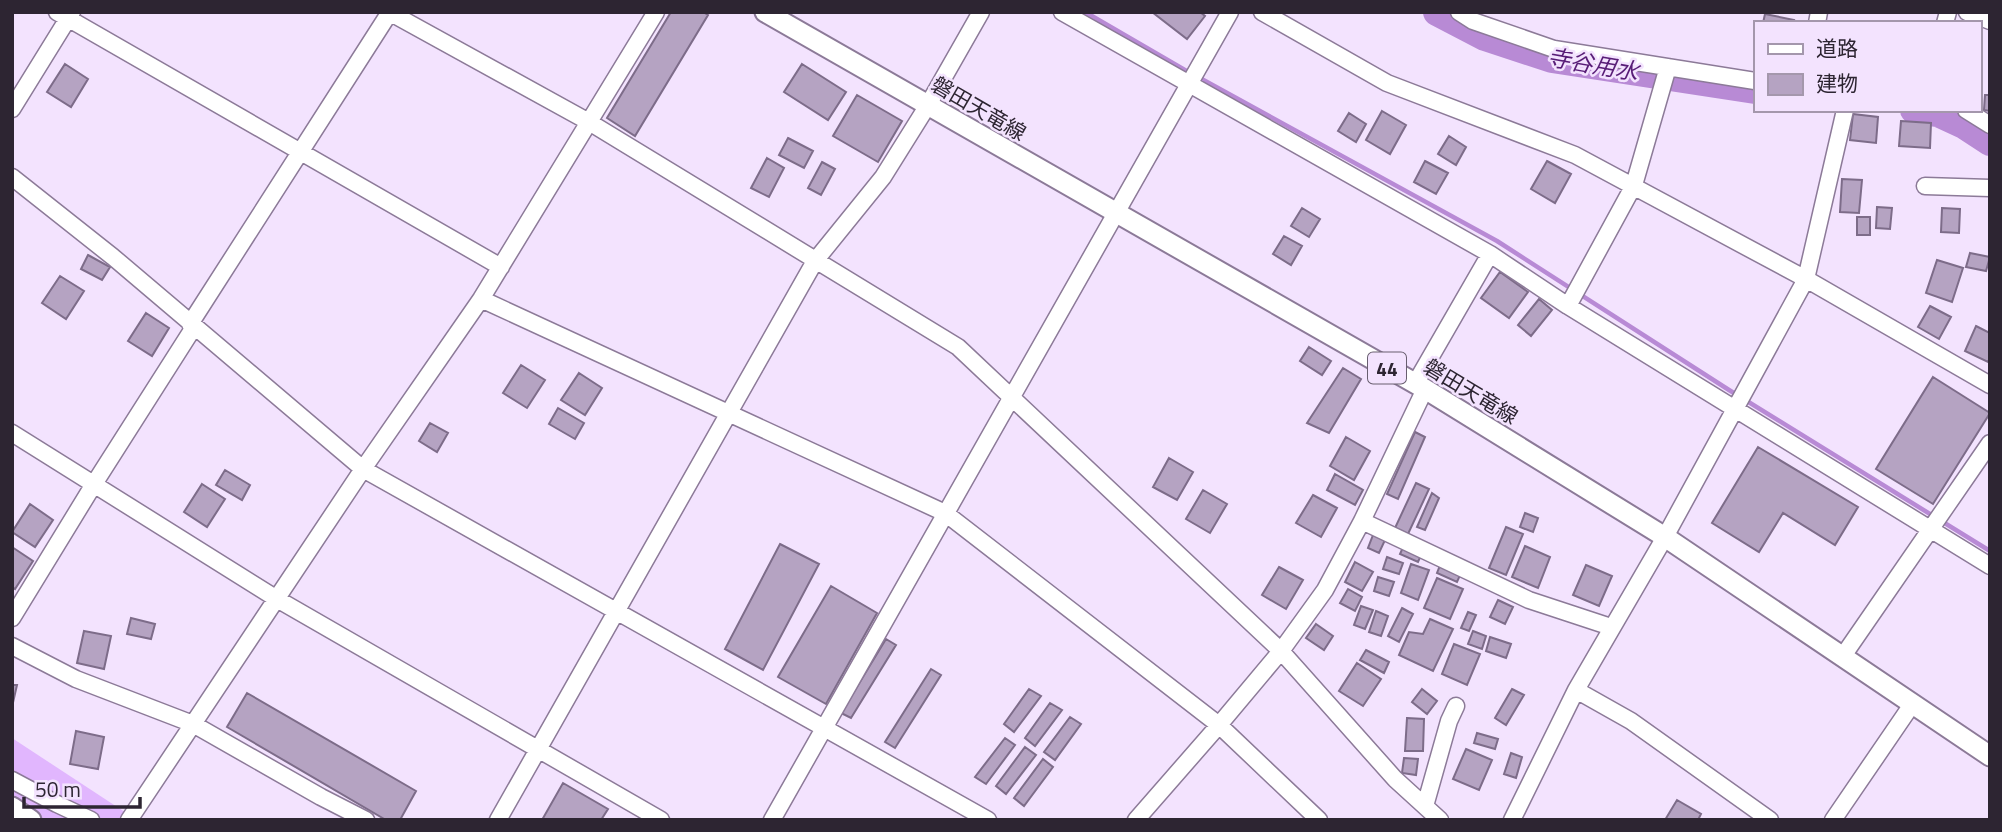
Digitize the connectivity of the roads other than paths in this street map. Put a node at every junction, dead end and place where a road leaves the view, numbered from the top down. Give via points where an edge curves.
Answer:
1 (390, 12) edge
2 (656, 12) edge
3 (765, 12) edge
4 (981, 12) edge
5 (1062, 12) edge
6 (1230, 12) edge
7 (1262, 12) edge
8 (1459, 12) edge
9 (1967, 12) edge
10 (66, 14) edge
11 (1990, 21) edge
12 (1668, 67) junction
13 (1754, 81) edge
14 (1189, 84) junction
15 (928, 105) junction
16 (12, 109) edge
17 (1846, 112) edge
18 (1969, 112) edge
19 (589, 122) junction
20 (1990, 125) edge
21 (300, 152) junction
22 (12, 177) edge
23 (1634, 185) junction
24 (1925, 186) dead end
25 (1990, 188) edge
26 (1117, 212) junction
27 (1490, 254) junction
28 (815, 261) junction
29 (501, 267) junction
30 (1805, 279) junction
31 (481, 299) junction
32 (1568, 306) junction
33 (192, 325) junction
34 (1990, 385) edge
35 (1420, 386) junction
36 (1012, 396) junction
37 (1734, 408) junction
38 (727, 414) junction
39 (12, 433) edge
40 (1990, 443) edge
41 (363, 470) junction
42 (94, 484) junction
43 (945, 513) junction
44 (1362, 521) junction
45 (1930, 530) junction
46 (1665, 537) junction
47 (1990, 566) edge
48 (276, 599) junction
49 (616, 610) junction
50 (12, 618) edge
51 (1611, 627) junction
52 (12, 646) edge
53 (1280, 651) junction
54 (1843, 656) junction
55 (1576, 690) junction
56 (1913, 703) junction
57 (1456, 706) dead end
58 (193, 724) junction
59 (1219, 725) junction
60 (825, 727) junction
61 (538, 749) junction
62 (1990, 756) edge
63 (12, 780) edge
64 (1425, 806) junction
65 (12, 807) edge
66 (31, 820) edge
67 (91, 820) edge
68 (129, 820) edge
69 (366, 820) edge
70 (498, 820) edge
71 (661, 820) edge
72 (772, 820) edge
73 (988, 820) edge
74 (1136, 820) edge
75 (1319, 820) edge
76 (1440, 820) edge
77 (1512, 820) edge
78 (1770, 820) edge
79 (1832, 820) edge

1 - 19 street
1 - 21 street
2 - 19 street
3 - 15 main road, 磐田天竜線 / 44
4 - 15 street
5 - 14 street
6 - 14 street
7 - 23 street via 1387,83 1575,155
8 - 12 street via 1554,49
9 - 11 street
10 - 16 street
10 - 21 street
12 - 13 street
12 - 23 street
14 - 26 street
14 - 27 street
15 - 26 main road, 磐田天竜線 / 44
15 - 28 street via 883,177
17 - 30 street
18 - 20 street
19 - 28 street
19 - 29 street
21 - 29 street
21 - 33 street
22 - 33 street
23 - 30 street
23 - 32 street
24 - 25 street
26 - 35 main road, 磐田天竜線 / 44
26 - 36 street
27 - 32 street
27 - 35 street
28 - 36 street via 958,346
28 - 38 street
29 - 31 street
30 - 34 street
30 - 37 street
31 - 38 street
31 - 41 street
32 - 37 street
33 - 41 street
33 - 42 street
35 - 44 street
35 - 46 main road, 磐田天竜線 / 44
36 - 43 street
36 - 53 street
37 - 45 street
37 - 46 street
38 - 43 street
38 - 49 street
39 - 42 street
40 - 45 street
41 - 48 street
41 - 49 street
42 - 48 street
42 - 50 street
43 - 59 street
43 - 60 street
44 - 51 street via 1529,600
44 - 53 street via 1325,590
45 - 47 street
45 - 54 street
46 - 51 street
46 - 54 main road, 磐田天竜線 / 44
48 - 58 street
48 - 61 street
49 - 60 street
49 - 61 street
51 - 55 street
52 - 58 street via 76,680
53 - 59 street
53 - 64 street
54 - 56 main road, 磐田天竜線 / 44
55 - 77 street
55 - 78 street via 1631,721
56 - 62 main road, 磐田天竜線 / 44
56 - 79 street
57 - 64 street
58 - 68 street
58 - 69 street
59 - 74 street
59 - 75 street
60 - 72 street
60 - 73 street
61 - 70 street
61 - 71 street
63 - 67 street
64 - 76 street
65 - 66 main road

